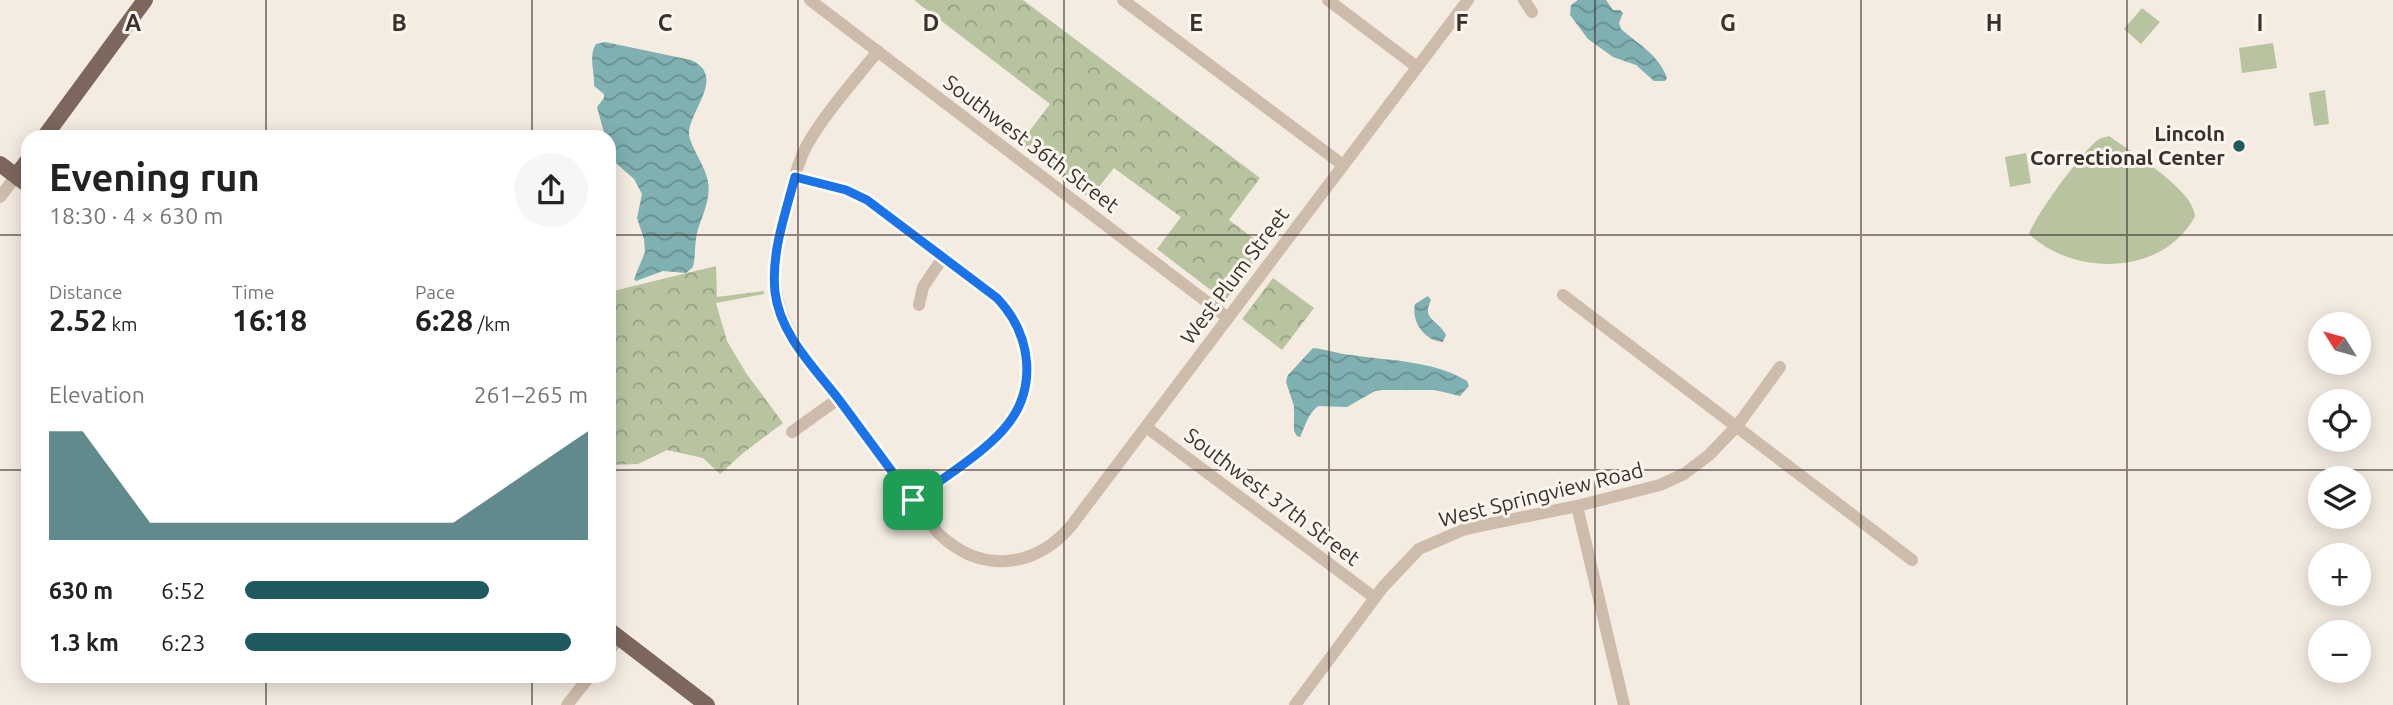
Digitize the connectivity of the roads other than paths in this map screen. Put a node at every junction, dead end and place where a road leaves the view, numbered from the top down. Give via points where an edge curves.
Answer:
1 (145, 0) edge
2 (810, 0) edge
3 (1123, 0) edge
4 (1328, 0) edge
5 (1468, 0) edge
6 (1524, 0) edge
7 (1532, 12) dead end
8 (878, 51) junction
9 (1417, 67) junction
10 (49, 130) edge
11 (0, 164) edge
12 (1343, 165) junction
13 (795, 177) junction
14 (21, 180) edge
15 (21, 182) edge
16 (0, 197) edge
17 (944, 256) junction
18 (1563, 295) dead end
19 (919, 306) dead end
20 (1228, 318) junction
21 (1780, 367) dead end
22 (838, 399) junction
23 (1737, 426) junction
24 (1146, 427) junction
25 (792, 432) dead end
26 (913, 500) junction
27 (1577, 506) junction
28 (1912, 560) dead end
29 (1375, 597) junction
30 (616, 643) edge
31 (584, 683) edge
32 (567, 705) edge
33 (707, 705) edge
34 (1295, 705) edge
35 (1624, 705) edge

1 - 10 main road
2 - 8 street, Southwest 36th Street
3 - 12 street
4 - 9 street
5 - 9 street, West Plum Street
6 - 7 street
8 - 13 street via 812,137
8 - 20 street, Southwest 36th Street
9 - 12 street, West Plum Street
11 - 14 main road
12 - 20 street, West Plum Street
13 - 17 street via 867,200
13 - 22 street via 776,253 775,291 784,324
15 - 16 street
17 - 19 street via 923,286
17 - 26 street via 1005,306 1020,329 1027,376 1023,397 1009,424
18 - 23 street
20 - 24 street, West Plum Street
21 - 23 street, West Springview Road
22 - 25 street
22 - 26 street
23 - 27 street, West Springview Road via 1684,474 1660,485
23 - 28 street
24 - 26 street, West Plum Street via 1063,536 1020,559 987,560 956,548
24 - 29 street, Southwest 37th Street
27 - 29 street, West Springview Road via 1465,529 1430,543 1408,559
27 - 35 street
29 - 34 street, West Springview Road
30 - 33 main road
31 - 32 street

